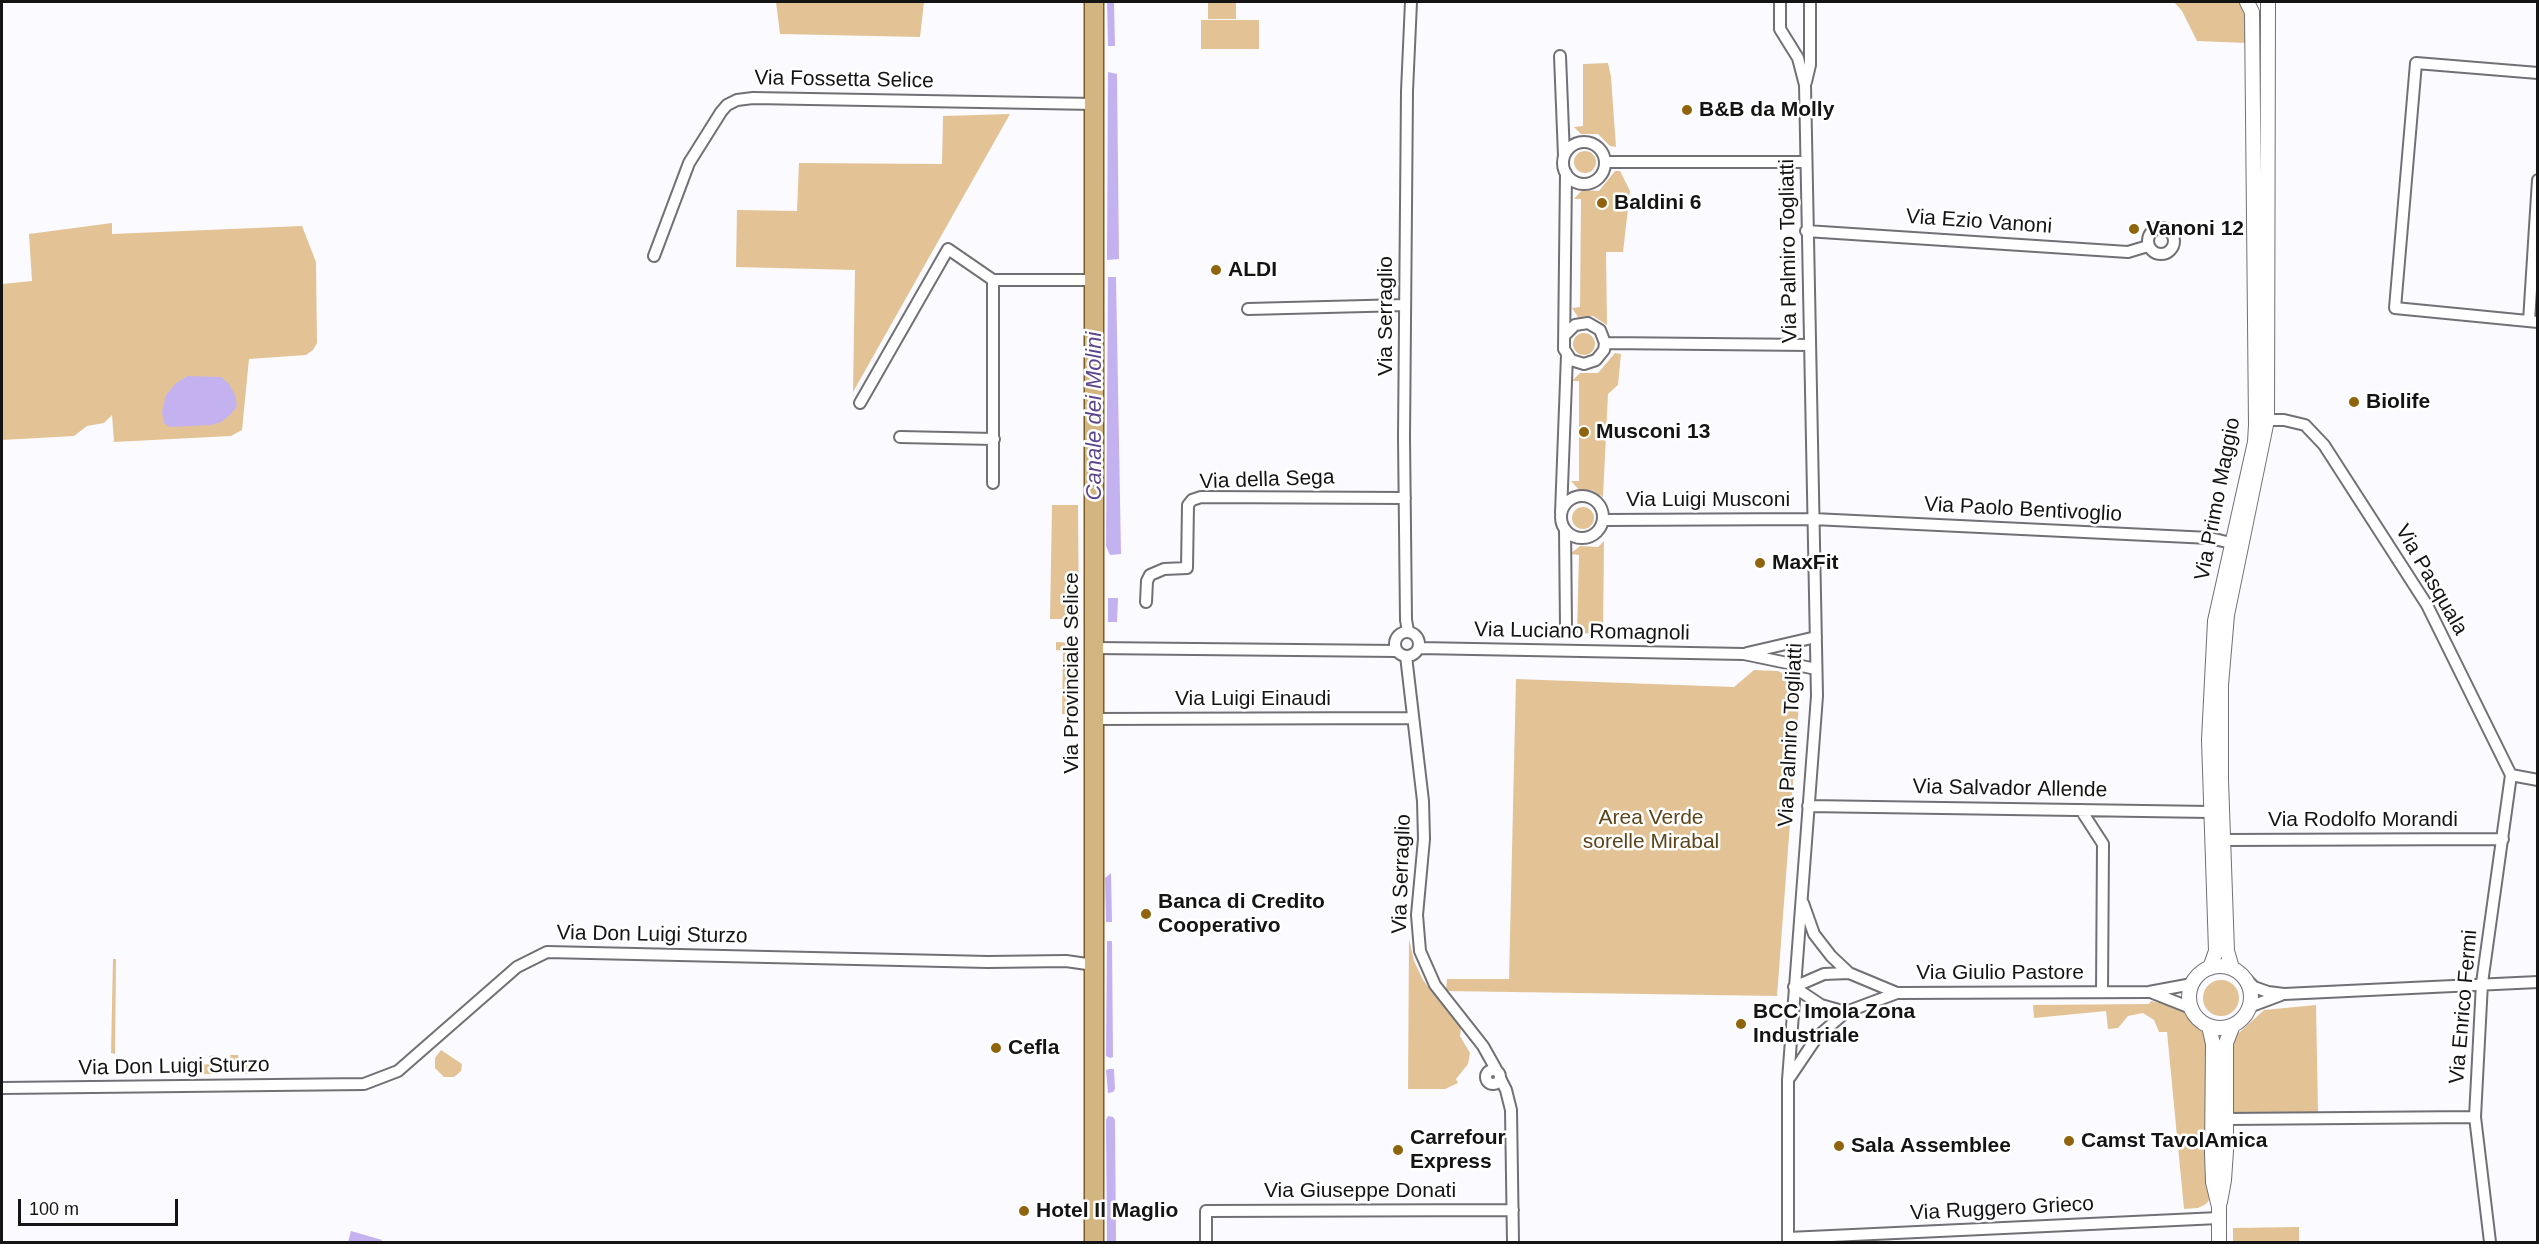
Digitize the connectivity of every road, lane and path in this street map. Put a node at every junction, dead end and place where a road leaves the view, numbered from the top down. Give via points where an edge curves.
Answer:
1 (1094, 2) edge
2 (1411, 2) edge
3 (1780, 2) edge
4 (1810, 2) edge
5 (2247, 2) edge
6 (2268, 2) edge
7 (1560, 56) dead end
8 (2538, 73) edge
9 (1805, 85) junction
10 (1095, 104) junction
11 (1564, 156) junction
12 (1606, 162) junction
13 (1806, 162) junction
14 (1566, 173) junction
15 (2538, 180) edge
16 (1806, 231) junction
17 (2148, 246) dead end
18 (654, 256) dead end
19 (993, 280) junction
20 (1095, 280) junction
21 (1406, 305) junction
22 (1248, 309) dead end
23 (2533, 322) edge
24 (1565, 335) junction
25 (1605, 343) junction
26 (1810, 345) junction
27 (1567, 355) junction
28 (860, 403) dead end
29 (2267, 420) junction
30 (900, 437) dead end
31 (994, 439) junction
32 (993, 483) dead end
33 (1405, 498) junction
34 (1561, 513) junction
35 (1813, 519) junction
36 (1603, 520) junction
37 (1565, 529) junction
38 (2231, 543) junction
39 (1146, 602) dead end
40 (1566, 627) dead end
41 (1408, 631) junction
42 (1816, 637) junction
43 (1094, 648) junction
44 (1419, 648) junction
45 (1401, 654) junction
46 (1744, 654) junction
47 (1816, 669) junction
48 (1412, 718) junction
49 (1094, 719) junction
50 (2511, 775) junction
51 (2538, 780) edge
52 (1808, 806) junction
53 (2081, 810) junction
54 (2210, 812) junction
55 (2503, 839) junction
56 (2223, 840) junction
57 (1801, 896) junction
58 (1094, 965) junction
59 (2210, 968) junction
60 (2232, 968) junction
61 (1849, 972) junction
62 (2246, 979) junction
63 (2538, 982) edge
64 (2482, 983) junction
65 (2192, 984) junction
66 (1794, 987) junction
67 (2102, 992) junction
68 (2149, 992) junction
69 (1897, 993) junction
70 (2284, 994) junction
71 (2249, 1007) junction
72 (2191, 1008) junction
73 (1846, 1011) junction
74 (2233, 1025) junction
75 (2209, 1026) junction
76 (1788, 1080) junction
77 (2, 1088) edge
78 (2475, 1117) junction
79 (2226, 1119) junction
80 (1513, 1210) junction
81 (2219, 1213) junction
82 (1788, 1240) edge
83 (1094, 1242) edge
84 (1206, 1242) edge
85 (1513, 1242) edge
86 (2219, 1242) edge
87 (2490, 1242) edge

1 - 10 main road, Via Provinciale Selice
2 - 21 street, Via Serraglio
3 - 9 street, Via Palmiro Togliatti via 1780,29 1798,58
4 - 9 street, Via Palmiro Togliatti via 1810,65
5 - 38 street, Via Primo Maggio via 2252,12 2256,425
6 - 29 street, Via Primo Maggio
7 - 11 street
8 - 23 street via 2416,63 2395,308
9 - 13 street, Via Palmiro Togliatti
10 - 18 street, Via Fossetta Selice via 737,100 721,112 689,163
10 - 20 main road, Via Provinciale Selice
11 - 12 street via 1578,142 1591,142 1602,150
11 - 14 street
12 - 13 street
12 - 14 street via 1601,176 1590,183 1576,182
13 - 16 street, Via Palmiro Togliatti
14 - 24 street
15 - 23 street
16 - 17 street, Via Ezio Vanoni via 2128,252
16 - 26 street, Via Palmiro Togliatti
19 - 20 street
19 - 28 street via 948,249
19 - 31 street
20 - 43 main road, Via Provinciale Selice
21 - 22 street
21 - 33 street, Via Serraglio
24 - 25 street via 1575,325 1588,323 1600,330
24 - 27 street
25 - 26 street
25 - 27 street via 1601,356 1590,363 1577,363
26 - 35 street, Via Palmiro Togliatti
27 - 34 street
29 - 50 street, Via Pasquala via 2305,425 2324,445 2427,605
29 - 56 street, Via Primo Maggio via 2225,629 2221,685
30 - 31 street
31 - 32 street
33 - 39 street, Via della Sega via 1192,500 1188,505 1187,568 1164,569 1150,575
33 - 41 street, Via Serraglio
34 - 36 street, Via Luigi Musconi via 1568,501 1582,496 1600,506
34 - 37 street
35 - 36 street, Via Luigi Musconi
35 - 38 street, Via Paolo Bentivoglio via 2210,538
35 - 42 street, Via Palmiro Togliatti
36 - 37 street, Via Luigi Musconi via 1590,536 1576,537
37 - 40 street
38 - 54 street, Via Primo Maggio via 2215,621 2210,687
41 - 44 street, Via Serraglio via 1418,637
41 - 45 street via 1395,639
42 - 46 street, Via Luciano Romagnoli
42 - 47 street, Via Palmiro Togliatti
43 - 45 street
43 - 49 main road, Via Provinciale Selice
44 - 45 street via 1413,655
44 - 46 street, Via Luciano Romagnoli
45 - 48 street, Via Serraglio
46 - 47 street, Via Luciano Romagnoli
47 - 52 street, Via Palmiro Togliatti
48 - 49 street, Via Luigi Einaudi
48 - 80 street, Via Serraglio via 1423,801 1417,915 1420,951 1435,985 1483,1046 1509,1104
49 - 58 main road, Via Provinciale Selice
50 - 51 street
50 - 55 street, Via Enrico Fermi
52 - 53 street, Via Salvador Allende
52 - 57 street, Via Palmiro Togliatti
53 - 54 street, Via Salvador Allende
53 - 67 street, Via Giulio Pastore via 2103,844
54 - 59 street, Via Primo Maggio via 2216,951
55 - 56 street, Via Rodolfo Morandi
55 - 64 street, Via Enrico Fermi
56 - 60 street, Via Primo Maggio via 2227,951
57 - 61 street, Via Giulio Pastore via 1814,934
57 - 66 street, Via Palmiro Togliatti
58 - 77 street, Via Don Luigi Sturzo via 1066,961 547,952 517,967 398,1071 364,1084
58 - 83 main road, Via Provinciale Selice
59 - 60 street
59 - 65 street via 2202,971
60 - 62 street
61 - 66 street via 1824,974
61 - 69 street, Via Giulio Pastore
62 - 70 street via 2254,987
62 - 71 street
63 - 64 street
64 - 70 street
64 - 78 street, Via Enrico Fermi
65 - 68 street, Via Giulio Pastore
65 - 72 street
66 - 73 street via 1821,1005
66 - 76 street, Via Palmiro Togliatti
67 - 68 street, Via Giulio Pastore
67 - 69 street, Via Giulio Pastore
68 - 72 street, Via Giulio Pastore
69 - 73 street, Via Giulio Pastore
70 - 71 street
71 - 74 street via 2246,1015
72 - 75 street
73 - 76 street, Via Giulio Pastore via 1817,1037
74 - 75 street
74 - 79 street via 2226,1043
75 - 81 street via 2213,1044 2213,1182
76 - 82 street, Via Palmiro Togliatti
78 - 79 street
78 - 87 street, Via Enrico Fermi
79 - 81 street
80 - 84 street, Via Giuseppe Donati via 1206,1211
80 - 85 street
81 - 82 street, Via Ruggero Grieco
81 - 86 street

